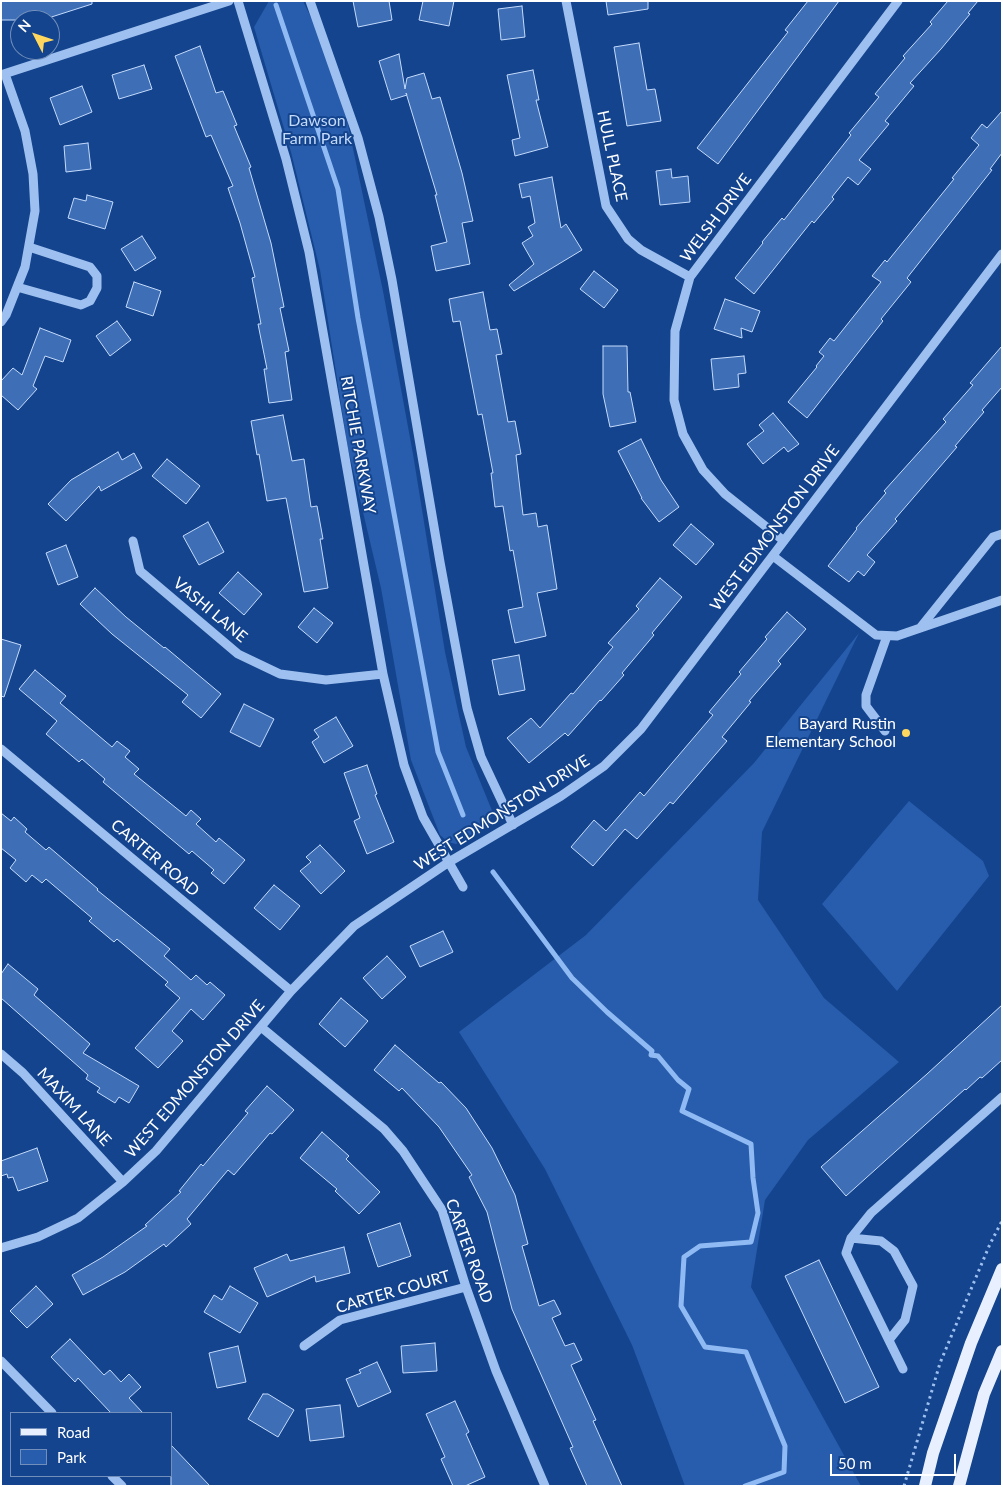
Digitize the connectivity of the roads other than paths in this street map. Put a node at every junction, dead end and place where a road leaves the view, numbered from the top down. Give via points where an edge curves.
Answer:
1 (229, 1) edge
2 (238, 1) edge
3 (310, 1) edge
4 (566, 1) edge
5 (898, 1) edge
6 (3, 75) edge
7 (29, 247) junction
8 (1002, 254) edge
9 (690, 277) junction
10 (17, 287) junction
11 (1, 322) edge
12 (1002, 534) edge
13 (133, 541) dead end
14 (784, 541) junction
15 (772, 556) junction
16 (1002, 600) edge
17 (920, 628) junction
18 (887, 636) junction
19 (383, 674) junction
20 (885, 731) dead end
21 (1, 749) edge
22 (513, 825) junction
23 (449, 862) junction
24 (463, 887) dead end
25 (291, 990) junction
26 (261, 1027) junction
27 (1, 1054) edge
28 (1002, 1097) edge
29 (123, 1182) junction
30 (851, 1238) junction
31 (1, 1248) edge
32 (1002, 1270) edge
33 (466, 1287) junction
34 (889, 1340) junction
35 (304, 1346) dead end
36 (1002, 1351) edge
37 (1, 1361) edge
38 (903, 1369) dead end
39 (51, 1412) edge
40 (113, 1477) edge
41 (122, 1486) edge
42 (546, 1486) edge
43 (925, 1486) edge
44 (959, 1486) edge

1 - 6 street
2 - 19 street, RITCHIE PARKWAY via 286,159 309,252
3 - 22 street via 358,138 379,217 467,708 481,757
4 - 9 street, HULL PLACE via 606,206 628,238 641,250
5 - 9 street, WELSH DRIVE
6 - 7 street via 25,131 33,174 35,211
7 - 10 street
7 - 10 street via 90,268 97,276 97,288 90,301 81,305
8 - 14 street, WEST EDMONSTON DRIVE
9 - 14 street, WELSH DRIVE via 675,331 674,400 683,434 703,470 725,494
10 - 11 street
12 - 17 street via 993,537
13 - 19 street, VASHI LANE via 140,571 238,654 280,674 326,680
14 - 15 street, WEST EDMONSTON DRIVE
15 - 18 street via 876,635
15 - 22 street, WEST EDMONSTON DRIVE via 641,729 604,766
16 - 17 street
17 - 18 street
18 - 20 street via 866,695 866,706
19 - 23 street, RITCHIE PARKWAY via 404,765 423,817
21 - 25 street, CARTER ROAD
22 - 23 street, WEST EDMONSTON DRIVE
23 - 24 street, RITCHIE PARKWAY
23 - 25 street, WEST EDMONSTON DRIVE via 354,926
25 - 26 street, WEST EDMONSTON DRIVE
26 - 29 street, WEST EDMONSTON DRIVE via 156,1151
26 - 33 street, CARTER ROAD via 384,1129 404,1151 442,1210
27 - 29 street, MAXIM LANE via 23,1073
28 - 30 street via 871,1213
29 - 31 street, WEST EDMONSTON DRIVE via 78,1218 38,1237
30 - 34 street via 846,1253
30 - 34 street via 881,1241 894,1251 913,1286 905,1320
32 - 43 main road via 971,1343
33 - 35 street, CARTER COURT via 340,1320
33 - 42 street, CARTER ROAD via 496,1371
34 - 38 street
36 - 44 main road via 984,1394
37 - 39 street
40 - 41 street

